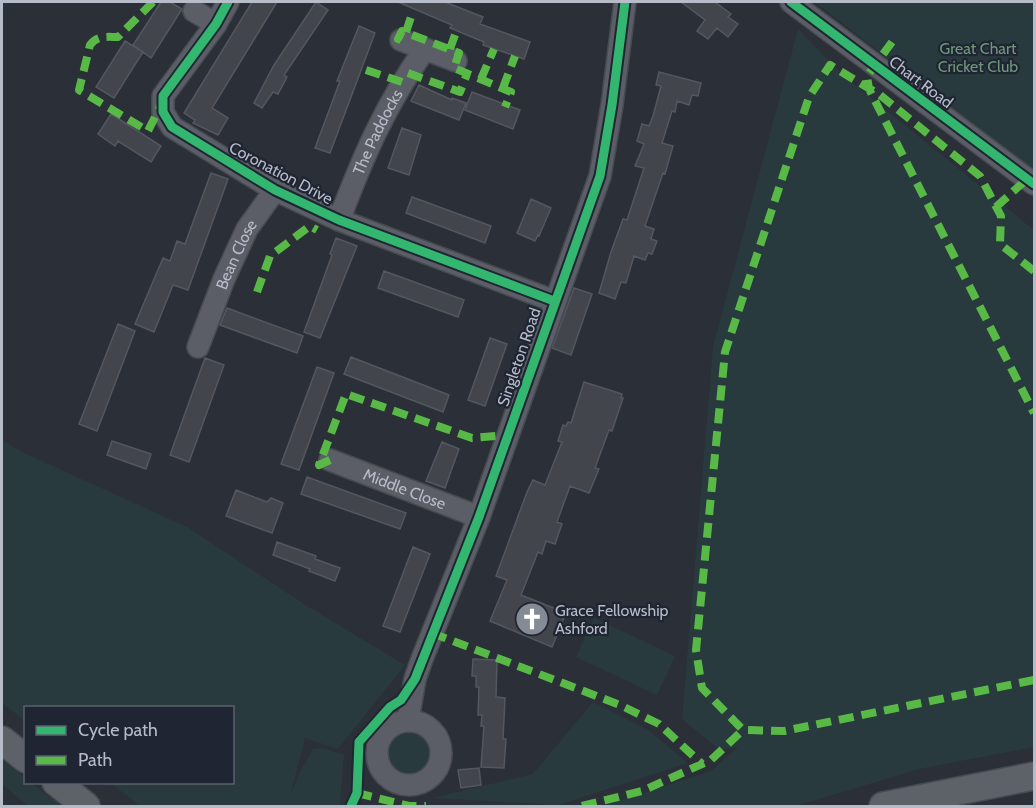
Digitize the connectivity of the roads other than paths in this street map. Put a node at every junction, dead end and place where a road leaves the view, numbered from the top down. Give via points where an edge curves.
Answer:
1 (228, 2) edge
2 (626, 2) edge
3 (791, 2) edge
4 (194, 10) dead end
5 (216, 24) junction
6 (401, 40) dead end
7 (425, 49) junction
8 (456, 61) dead end
9 (1035, 184) edge
10 (275, 190) junction
11 (339, 220) junction
12 (554, 300) junction
13 (198, 347) dead end
14 (330, 460) dead end
15 (479, 517) junction
16 (408, 720) dead end
17 (2, 740) edge
18 (24, 757) edge
19 (1035, 776) edge
20 (57, 784) edge
21 (86, 807) edge
22 (884, 807) edge

1 - 5 street, Coronation Drive
2 - 12 street, Singleton Road via 600,176
3 - 9 street, Chart Road
4 - 5 street
5 - 10 street, Coronation Drive via 167,88 162,112 180,133
6 - 7 street
7 - 8 street
7 - 11 street, The Paddocks via 385,112
10 - 11 street, Coronation Drive
10 - 13 street, Bean Close via 247,228 224,279 197,321
11 - 12 street, Coronation Drive
12 - 15 street, Singleton Road
14 - 15 street, Middle Close
15 - 16 street, Singleton Road via 422,659
17 - 18 main road
19 - 22 main road
20 - 21 main road

